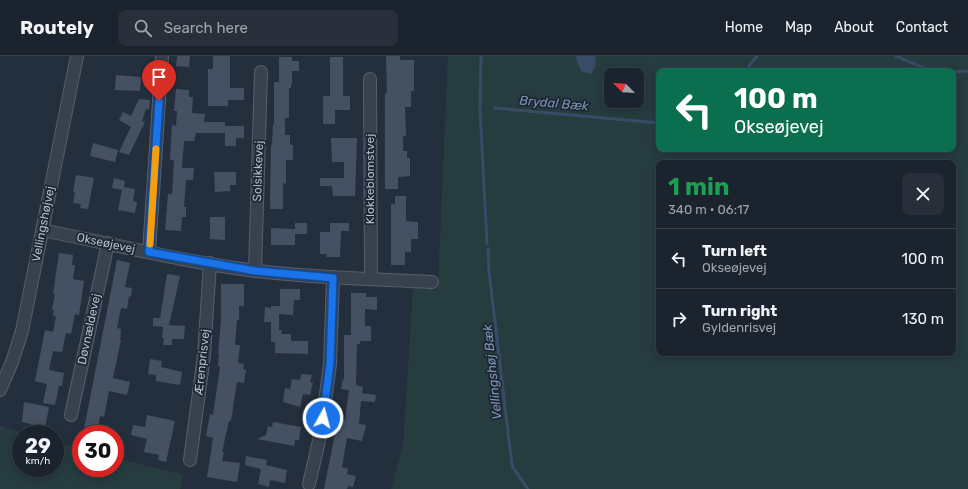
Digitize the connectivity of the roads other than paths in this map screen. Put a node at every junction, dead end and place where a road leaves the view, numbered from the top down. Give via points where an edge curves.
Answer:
1 (77, 56) edge
2 (162, 56) edge
3 (261, 72) dead end
4 (370, 79) dead end
5 (42, 230) junction
6 (108, 243) junction
7 (149, 252) junction
8 (210, 263) junction
9 (256, 271) junction
10 (333, 278) junction
11 (371, 279) junction
12 (432, 282) dead end
13 (0, 390) edge
14 (71, 415) dead end
15 (190, 460) dead end
16 (309, 484) dead end

1 - 5 street, Vellingshøjvej
2 - 7 street
3 - 9 street, Solsikkevej
4 - 11 street, Klokkeblomstvej
5 - 6 street, Okseøjevej
5 - 13 street, Vellingshøjvej via 22,331
6 - 7 street, Okseøjevej
6 - 14 street, Døvnældevej
7 - 8 street, Okseøjevej
8 - 9 street, Okseøjevej
8 - 15 street, Ærenprisvej via 204,355
9 - 10 street, Okseøjevej
10 - 11 street, Okseøjevej
10 - 16 street via 330,364 321,432
11 - 12 street, Okseøjevej

